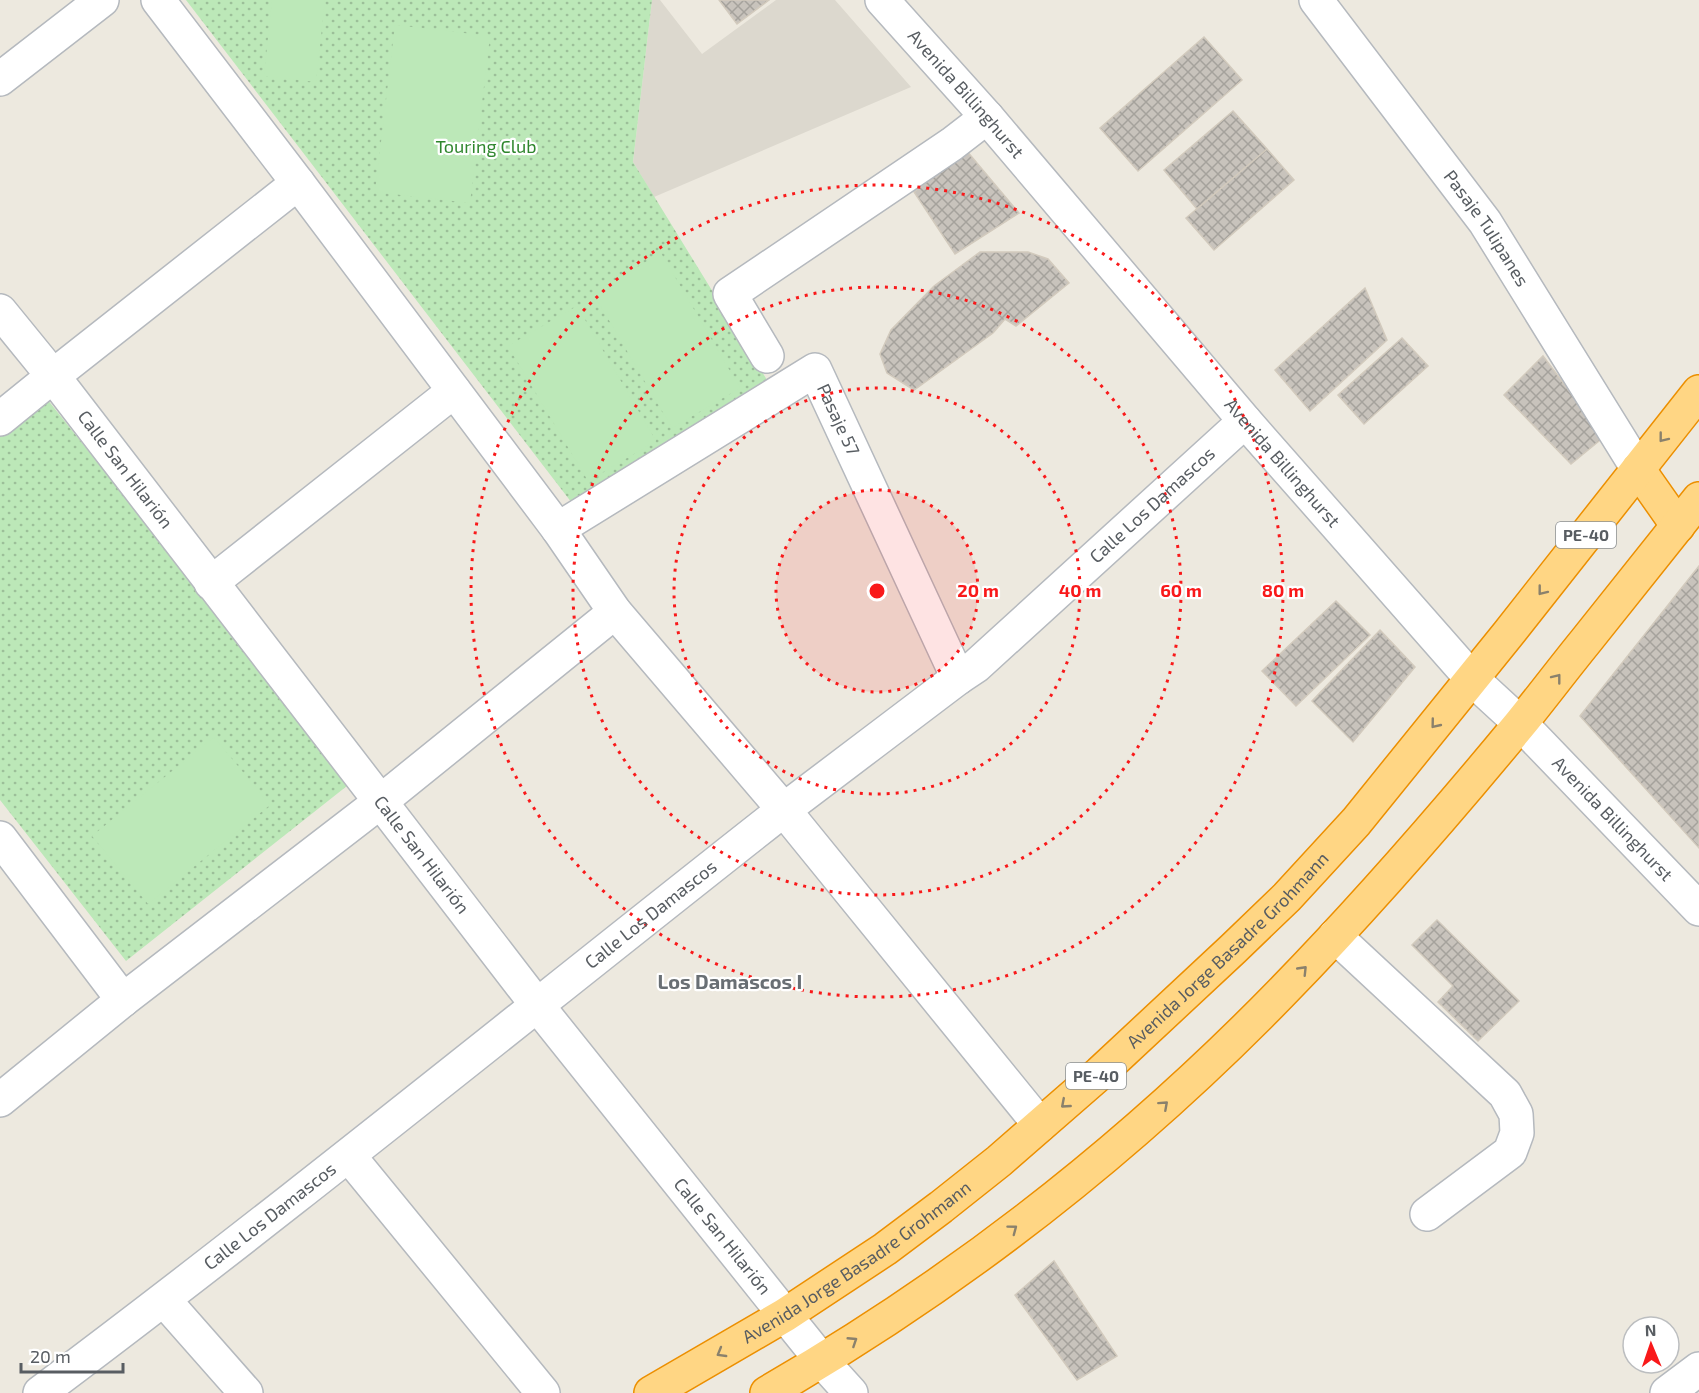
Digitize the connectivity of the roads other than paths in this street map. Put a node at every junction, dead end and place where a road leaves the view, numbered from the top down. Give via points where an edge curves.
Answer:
1 (102, 0) edge
2 (158, 0) edge
3 (882, 0) edge
4 (1316, 0) edge
5 (0, 79) edge
6 (987, 117) junction
7 (298, 183) junction
8 (0, 311) edge
9 (767, 356) dead end
10 (53, 376) junction
11 (454, 391) junction
12 (1699, 392) edge
13 (0, 419) edge
14 (1245, 421) junction
15 (1638, 469) junction
16 (1699, 499) edge
17 (1678, 526) junction
18 (558, 529) junction
19 (211, 583) junction
20 (615, 612) junction
21 (958, 678) junction
22 (1472, 679) junction
23 (1521, 724) junction
24 (380, 802) junction
25 (784, 810) junction
26 (0, 838) edge
27 (1699, 909) edge
28 (1335, 936) junction
29 (123, 1000) junction
30 (537, 1005) junction
31 (0, 1100) edge
32 (1040, 1125) junction
33 (349, 1156) junction
34 (1427, 1214) dead end
35 (164, 1300) junction
36 (785, 1315) junction
37 (822, 1361) junction
38 (1699, 1369) edge
39 (40, 1393) edge
40 (246, 1393) edge
41 (543, 1393) edge
42 (651, 1393) edge
43 (767, 1393) edge
44 (851, 1393) edge
45 (1667, 1393) edge

1 - 5 street
2 - 7 street
3 - 6 street, Avenida Billinghurst
4 - 15 street, Pasaje Tulipanes via 1485,222
6 - 9 street via 730,294
6 - 14 street, Avenida Billinghurst
7 - 10 street
7 - 11 street
8 - 10 street, Calle San Hilarión
10 - 13 street
10 - 19 street, Calle San Hilarión
11 - 18 street
11 - 19 street
12 -> 15 highway, Avenida Jorge Basadre Grohmann / PE-40
14 - 21 street, Calle Los Damascos via 985,658
14 - 22 street, Avenida Billinghurst
15 - 17 highway
15 -> 22 highway, Avenida Jorge Basadre Grohmann / PE-40
16 - 17 highway
23 -> 17 highway
18 - 20 street
18 - 21 street, Pasaje 57 via 815,370
19 - 24 street, Calle San Hilarión
20 - 24 street
20 - 25 street
21 - 25 street, Calle Los Damascos
22 - 23 street, Avenida Billinghurst
22 -> 32 highway, Avenida Jorge Basadre Grohmann / PE-40 via 1356,822 1287,897 1166,1013
23 - 27 street, Avenida Billinghurst
23 - 28 highway
24 - 29 street
24 - 30 street, Calle San Hilarión
25 - 30 street, Calle Los Damascos
25 - 32 street
26 - 29 street
28 - 34 street via 1505,1094 1516,1114 1510,1152
37 -> 28 highway via 976,1257 1103,1158 1223,1051
29 - 31 street
30 - 33 street, Calle Los Damascos
30 - 36 street, Calle San Hilarión
32 - 36 highway, Avenida Jorge Basadre Grohmann / PE-40 via 885,1249
33 - 35 street, Calle Los Damascos
33 - 41 street
35 - 39 street, Calle Los Damascos
35 - 40 street
36 - 37 street, Calle San Hilarión
36 -> 42 highway, Avenida Jorge Basadre Grohmann / PE-40
37 - 43 highway
37 - 44 street, Calle San Hilarión
38 - 45 street

